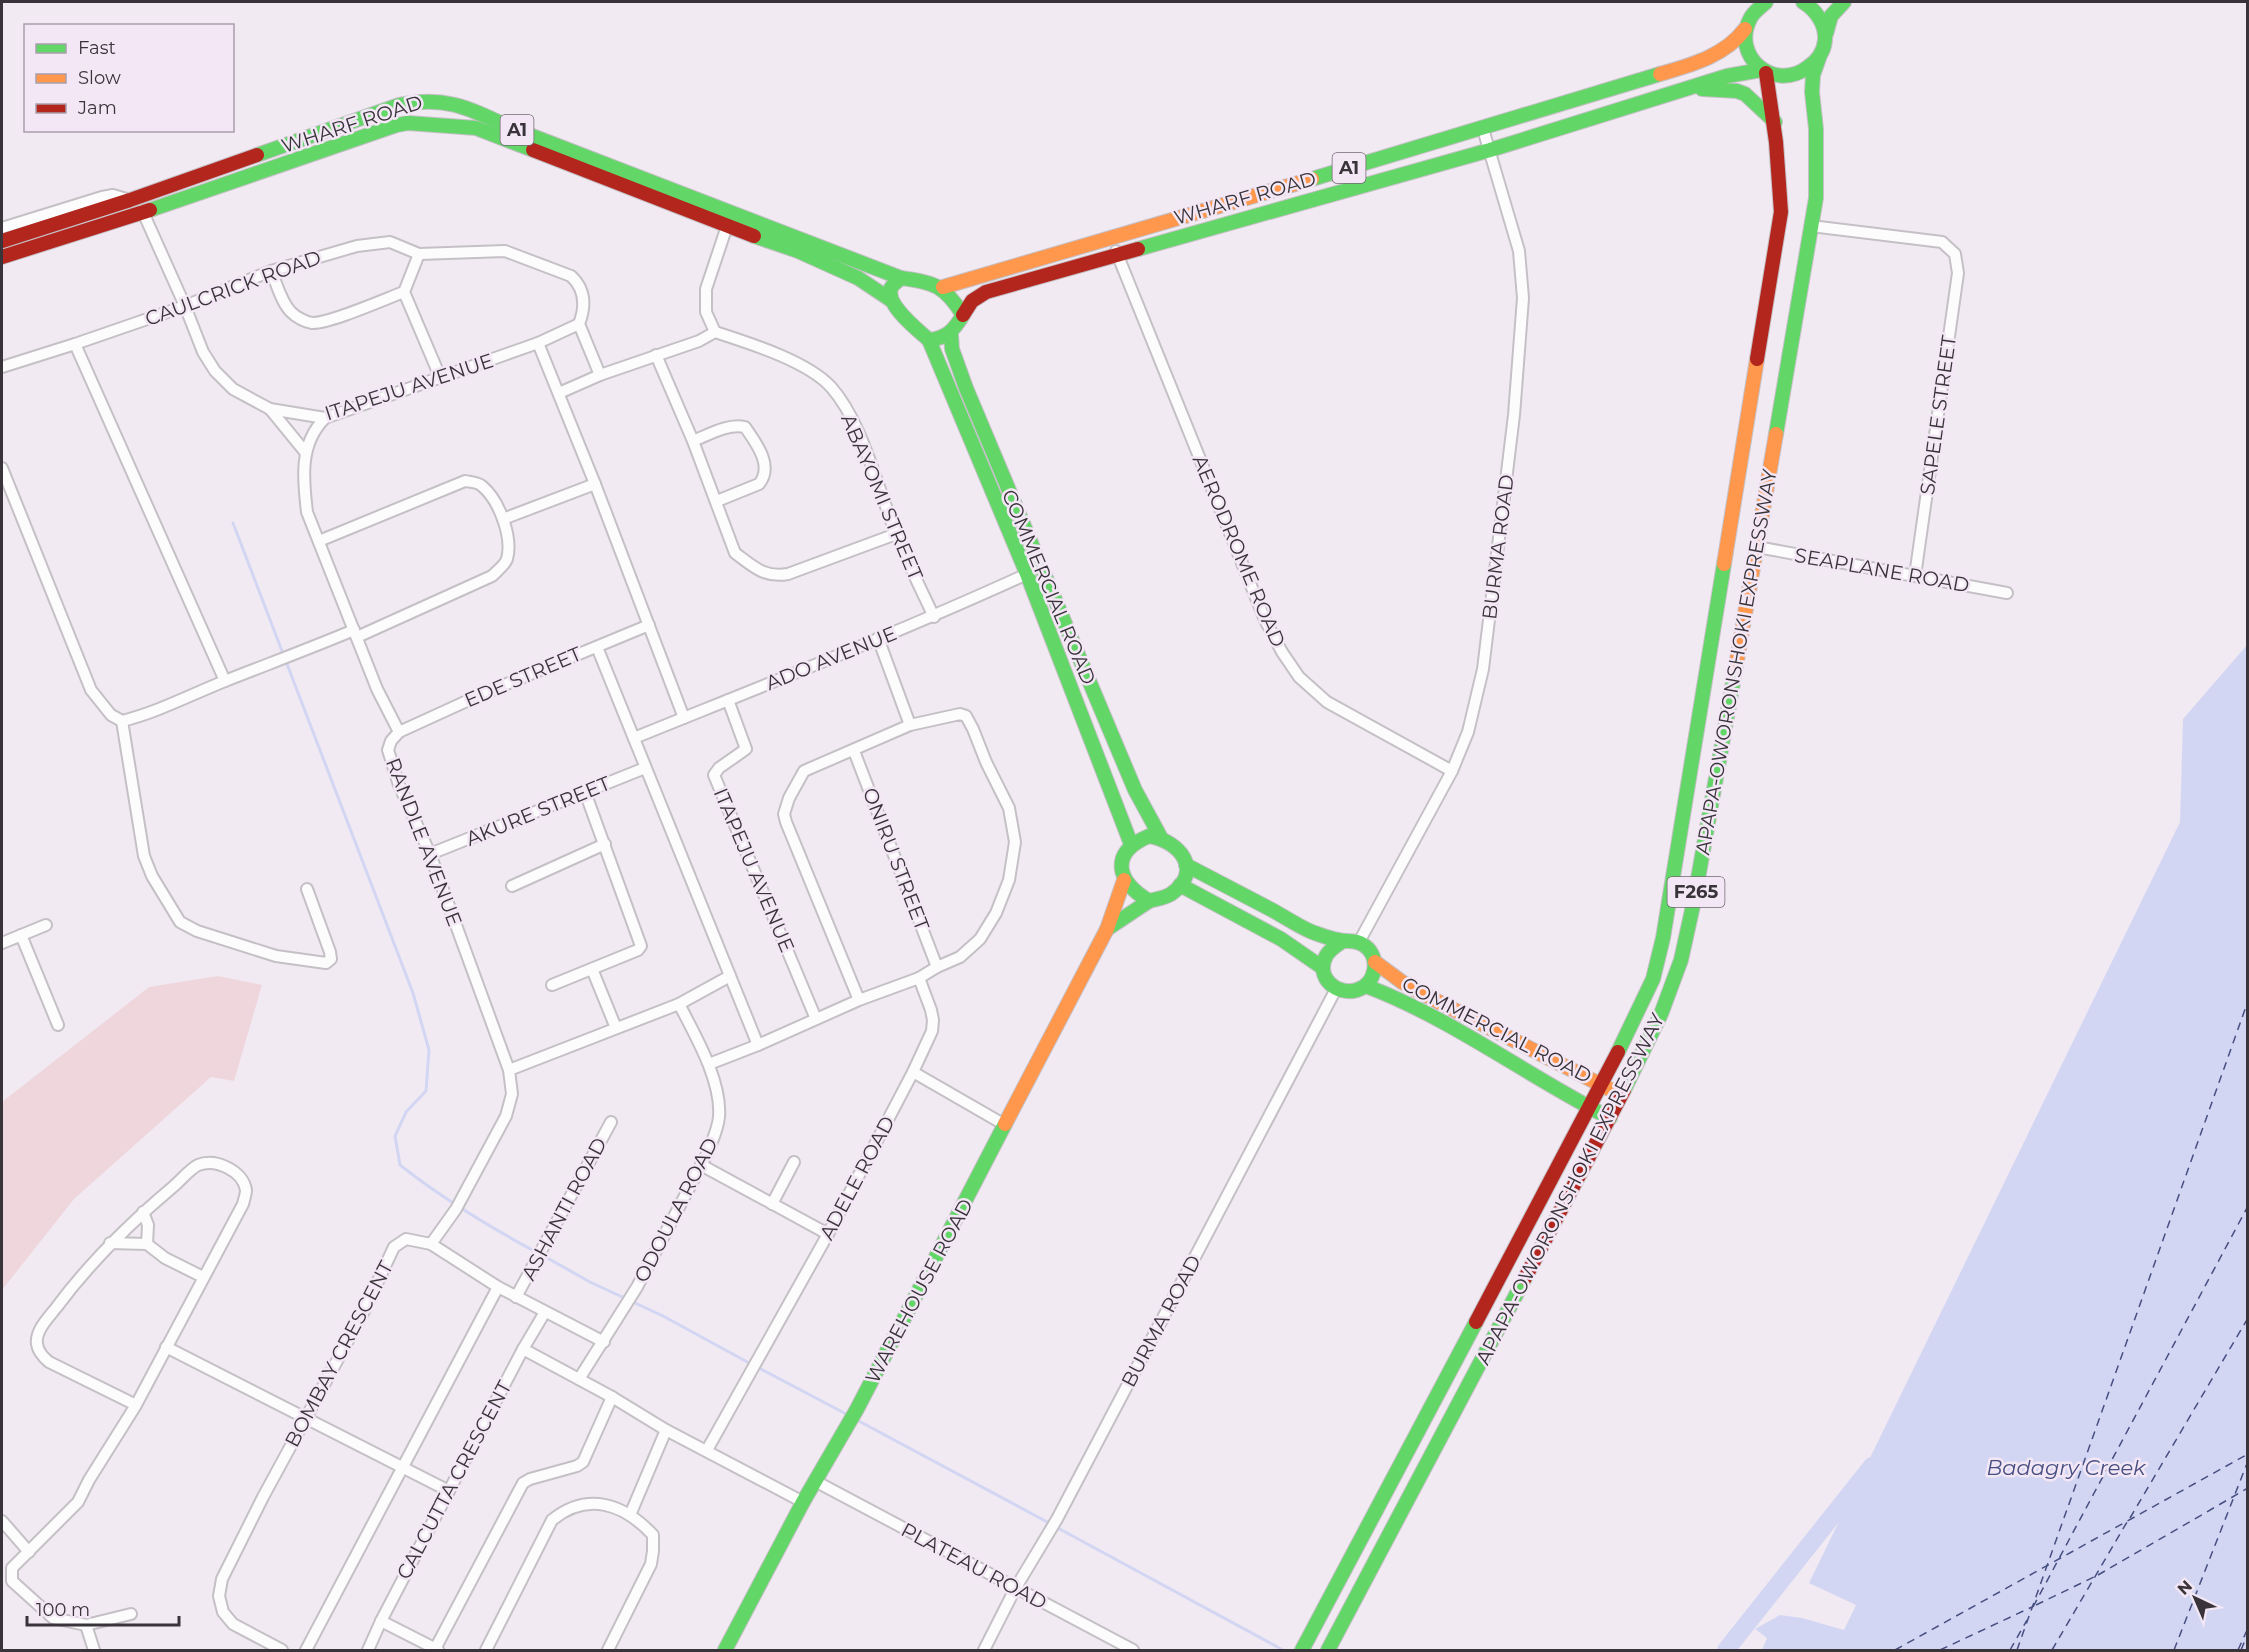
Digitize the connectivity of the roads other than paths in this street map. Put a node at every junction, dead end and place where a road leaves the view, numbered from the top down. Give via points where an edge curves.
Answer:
1 (1766, 2) edge
2 (1803, 2) edge
3 (1844, 2) edge
4 (1745, 29) junction
5 (1825, 39) junction
6 (1818, 58) junction
7 (1764, 71) junction
8 (1689, 88) junction
9 (1775, 122) junction
10 (1483, 129) junction
11 (1490, 150) junction
12 (130, 200) junction
13 (144, 212) junction
14 (727, 226) junction
15 (1811, 226) junction
16 (2, 228) edge
17 (1111, 238) junction
18 (2, 241) edge
19 (419, 254) junction
20 (1118, 255) junction
21 (2, 257) edge
22 (271, 271) junction
23 (901, 278) junction
24 (943, 287) junction
25 (404, 292) junction
26 (891, 300) junction
27 (185, 306) junction
28 (963, 315) junction
29 (579, 324) junction
30 (716, 332) junction
31 (951, 334) junction
32 (929, 340) junction
33 (538, 343) junction
34 (75, 344) junction
35 (656, 355) junction
36 (2, 367) edge
37 (600, 375) junction
38 (441, 379) junction
39 (559, 393) junction
40 (270, 409) junction
41 (325, 418) junction
42 (693, 441) junction
43 (306, 453) junction
44 (2, 468) edge
45 (595, 484) junction
46 (717, 501) junction
47 (503, 519) junction
48 (896, 534) junction
49 (319, 542) junction
50 (1757, 547) junction
51 (1027, 574) junction
52 (1914, 576) junction
53 (2007, 593) dead end
54 (934, 617) junction
55 (649, 626) junction
56 (355, 634) junction
57 (878, 638) junction
58 (597, 646) junction
59 (225, 681) junction
60 (728, 700) junction
61 (684, 718) junction
62 (122, 721) junction
63 (910, 725) junction
64 (399, 732) junction
65 (634, 738) junction
66 (854, 751) junction
67 (645, 768) junction
68 (1452, 771) junction
69 (585, 792) junction
70 (1160, 836) junction
71 (605, 844) junction
72 (1131, 844) junction
73 (430, 854) junction
74 (1186, 865) junction
75 (1124, 880) junction
76 (1180, 885) junction
77 (512, 886) dead end
78 (307, 889) dead end
79 (1149, 901) junction
80 (46, 925) dead end
81 (1107, 929) junction
82 (21, 935) junction
83 (1343, 941) junction
84 (1359, 942) junction
85 (2, 943) edge
86 (1375, 962) junction
87 (937, 967) junction
88 (1323, 968) junction
89 (592, 969) junction
90 (730, 976) junction
91 (919, 978) junction
92 (552, 985) dead end
93 (1366, 986) junction
94 (1336, 989) junction
95 (859, 1000) junction
96 (679, 1004) junction
97 (816, 1019) junction
98 (58, 1025) dead end
99 (616, 1028) junction
100 (758, 1045) junction
101 (709, 1064) junction
102 (509, 1070) junction
103 (913, 1072) junction
104 (1602, 1084) junction
105 (1621, 1095) junction
106 (1588, 1108) junction
107 (1610, 1118) junction
108 (611, 1122) dead end
109 (1005, 1125) junction
110 (794, 1162) dead end
111 (701, 1165) junction
112 (772, 1204) junction
113 (143, 1212) junction
114 (828, 1234) junction
115 (110, 1243) junction
116 (147, 1244) junction
117 (431, 1244) junction
118 (203, 1277) junction
119 (498, 1287) junction
120 (516, 1297) junction
121 (545, 1312) junction
122 (604, 1342) junction
123 (166, 1347) junction
124 (523, 1349) junction
125 (579, 1379) junction
126 (612, 1397) junction
127 (136, 1405) junction
128 (305, 1419) junction
129 (666, 1430) junction
130 (707, 1450) junction
131 (402, 1467) junction
132 (815, 1481) junction
133 (449, 1491) junction
134 (803, 1502) junction
135 (630, 1515) junction
136 (2, 1521) edge
137 (29, 1552) junction
138 (1016, 1589) junction
139 (131, 1614) dead end
140 (381, 1621) junction
141 (86, 1625) junction
142 (262, 1646) edge
143 (1303, 1649) edge
144 (94, 1650) edge
145 (282, 1650) edge
146 (306, 1650) edge
147 (368, 1650) edge
148 (436, 1650) edge
149 (486, 1650) edge
150 (608, 1650) edge
151 (725, 1650) edge
152 (984, 1650) edge
153 (1132, 1650) edge
154 (1328, 1650) edge

1 - 4 main road, WHARF ROAD via 1756,9
2 - 5 main road via 1818,15
3 - 5 main road, APAPA-OWORONSHOKI EXPRESSWAY via 1828,20
4 - 7 main road via 1751,59
4 - 10 main road, WHARF ROAD / A1 via 1736,41 1703,61
5 - 6 main road, APAPA-OWORONSHOKI EXPRESSWAY
6 - 7 main road, WHARF ROAD via 1801,74 1789,77
6 - 15 main road, APAPA-OWORONSHOKI EXPRESSWAY / F265 via 1812,92 1816,198
7 - 8 main road, WHARF ROAD / A1 via 1726,76
7 - 9 main road, APAPA-OWORONSHOKI EXPRESSWAY / F265
8 - 9 main road via 1737,91
8 - 11 main road, WHARF ROAD / A1
9 - 104 main road, APAPA-OWORONSHOKI EXPRESSWAY / F265 via 1781,212 1663,938 1653,979
10 - 11 street, BURMA ROAD
10 - 17 main road, WHARF ROAD / A1
11 - 20 main road, WHARF ROAD / A1
11 - 68 street, BURMA ROAD via 1519,251 1523,298 1514,415 1483,669 1468,732
12 - 13 street, ITAPEJU AVENUE
12 - 16 street via 113,195 102,197
12 - 18 main road, WHARF ROAD / A1
12 - 23 main road, WHARF ROAD / A1 via 399,105 434,99 453,102 509,128
13 - 14 main road, WHARF ROAD / A1 via 408,123 476,128
13 - 21 main road, WHARF ROAD / A1
13 - 27 street, ITAPEJU AVENUE
14 - 26 main road, WHARF ROAD / A1 via 798,250 858,278
14 - 30 street via 706,289 706,312
15 - 50 main road, APAPA-OWORONSHOKI EXPRESSWAY / F265
15 - 52 street, SAPELE STREET via 1942,242 1955,254 1958,273
17 - 20 street, AERODROME ROAD
17 - 24 main road, WHARF ROAD / A1
19 - 22 street, CAULCRICK ROAD via 390,242 357,246
19 - 25 street
19 - 29 street, CAULCRICK ROAD via 505,251 563,272 579,283 584,313
20 - 28 main road, WHARF ROAD / A1 via 986,292 967,305
20 - 68 street, AERODROME ROAD via 1281,652 1299,677 1327,702
22 - 25 street via 292,314 313,323
22 - 27 street, CAULCRICK ROAD
23 - 24 main road
23 - 26 main road via 892,286
24 - 28 main road
25 - 38 street
26 - 32 main road
27 - 34 street, CAULCRICK ROAD
27 - 40 street, ITAPEJU AVENUE via 215,371 233,389
28 - 31 main road
29 - 33 street, ITAPEJU AVENUE
29 - 37 street, CAULCRICK ROAD
30 - 35 street
30 - 48 street, ABAYOMI STREET via 800,365 830,386 851,415
31 - 32 main road
31 - 70 main road, COMMERCIAL ROAD via 952,349 966,388 1135,790
32 - 51 main road, COMMERCIAL ROAD
33 - 38 street, ITAPEJU AVENUE
33 - 39 street
34 - 36 street, CAULCRICK ROAD
34 - 59 street
35 - 37 street
35 - 42 street
37 - 39 street
38 - 41 street, ITAPEJU AVENUE
39 - 45 street
40 - 41 street, ITAPEJU AVENUE
40 - 43 street
41 - 43 street, RANDLE AVENUE via 309,440
42 - 46 street
42 - 46 street via 740,426 745,427 759,447 767,470 764,478 759,484
43 - 49 street, RANDLE AVENUE via 303,481 308,512
44 - 62 street via 91,690 111,715
45 - 47 street
45 - 55 street
46 - 48 street via 735,553 774,576
47 - 49 street via 481,484 465,481
47 - 56 street via 509,539 507,561 492,576
48 - 54 street, ABAYOMI STREET
49 - 56 street, RANDLE AVENUE
50 - 52 street, SEAPLANE ROAD
50 - 105 main road, APAPA-OWORONSHOKI EXPRESSWAY / F265 via 1681,960 1661,1014
51 - 54 street, ADO AVENUE
51 - 72 main road, COMMERCIAL ROAD
52 - 53 street, SEAPLANE ROAD
54 - 57 street, ADO AVENUE
55 - 58 street, EDE STREET
55 - 61 street
56 - 59 street
56 - 64 street, RANDLE AVENUE
57 - 60 street, ADO AVENUE
57 - 63 street
58 - 64 street, EDE STREET
58 - 65 street
59 - 62 street via 150,714
60 - 61 street, ADO AVENUE
60 - 97 street, ITAPEJU AVENUE via 746,748 714,776
61 - 65 street, ADO AVENUE
62 - 78 street via 144,856 180,922 276,956 326,963 331,959 330,952
63 - 66 street
63 - 87 street via 952,714 966,716 1009,808 1015,842 1009,880 980,939 960,957
64 - 73 street, RANDLE AVENUE via 388,750
65 - 67 street
66 - 87 street, ONIRU STREET
66 - 95 street via 804,771 784,814
67 - 69 street, AKURE STREET
67 - 90 street
68 - 84 street, BURMA ROAD
69 - 71 street
69 - 73 street, AKURE STREET
70 - 72 main road
70 - 74 main road via 1178,846
71 - 77 street
71 - 89 street via 641,946
72 - 75 main road via 1122,863
73 - 102 street, RANDLE AVENUE
74 - 76 main road
74 - 83 main road via 1315,933
75 - 79 main road via 1133,892
75 - 81 main road, WAREHOUSE ROAD
76 - 79 main road via 1173,893
76 - 88 main road via 1281,939
79 - 81 main road, WAREHOUSE ROAD
80 - 82 street
81 - 109 main road, WAREHOUSE ROAD
82 - 85 street
82 - 98 street
83 - 84 main road
83 - 88 main road via 1328,951
84 - 86 main road via 1367,947
86 - 93 main road via 1372,979
86 - 104 main road, COMMERCIAL ROAD via 1435,1000
87 - 91 street
88 - 94 main road via 1326,979
89 - 92 street
89 - 99 street
90 - 96 street
90 - 100 street
91 - 95 street
91 - 103 street, ADELE ROAD via 933,1020 932,1031
93 - 94 main road via 1348,993
93 - 106 main road, COMMERCIAL ROAD via 1392,994 1465,1034
94 - 138 street, BURMA ROAD via 1057,1519
95 - 97 street
96 - 99 street
96 - 101 street, ODOULA ROAD
97 - 100 street
99 - 102 street
100 - 101 street
101 - 111 street, ODOULA ROAD via 719,1117
102 - 117 street, RANDLE AVENUE via 512,1094 506,1116 456,1209
103 - 109 street
103 - 114 street, ADELE ROAD
104 - 105 main road, COMMERCIAL ROAD
104 - 106 main road, APAPA-OWORONSHOKI EXPRESSWAY / F265
105 - 107 main road, APAPA-OWORONSHOKI EXPRESSWAY / F265
106 - 107 main road, COMMERCIAL ROAD
106 - 143 main road, APAPA-OWORONSHOKI EXPRESSWAY / F265
107 - 154 main road, APAPA-OWORONSHOKI EXPRESSWAY / F265
108 - 120 street, ASHANTI ROAD
109 - 132 main road, WAREHOUSE ROAD via 857,1409
110 - 112 street
111 - 112 street
111 - 122 street, ODOULA ROAD
112 - 114 street
113 - 115 street
113 - 116 street via 148,1225
113 - 118 street via 197,1166 225,1166 239,1177 246,1190 243,1204
114 - 130 street, ADELE ROAD
115 - 116 street
115 - 127 street via 41,1328 36,1343 40,1355 49,1362
116 - 118 street
117 - 119 street, BOMBAY CRESCENT
117 - 128 street, BOMBAY CRESCENT via 406,1239 394,1247
118 - 123 street
119 - 120 street, BOMBAY CRESCENT
119 - 131 street
120 - 121 street, BOMBAY CRESCENT
121 - 122 street, BOMBAY CRESCENT
121 - 124 street, CALCUTTA CRESCENT
122 - 125 street, ODOULA ROAD
123 - 127 street
123 - 128 street
124 - 125 street
124 - 133 street, CALCUTTA CRESCENT
125 - 126 street
126 - 129 street
126 - 148 street via 583,1462 523,1484
127 - 137 street via 78,1502
128 - 131 street
128 - 142 street, BOMBAY CRESCENT via 222,1579 219,1596 223,1612
129 - 130 street
129 - 135 street
130 - 134 street
131 - 133 street
131 - 146 street
132 - 134 main road, WAREHOUSE ROAD
132 - 138 street, PLATEAU ROAD
133 - 140 street, CALCUTTA CRESCENT
134 - 151 main road, WAREHOUSE ROAD
135 - 149 street via 592,1503 563,1511 552,1520
135 - 150 street via 652,1535 651,1564
136 - 137 street
137 - 141 street via 12,1568 12,1581 53,1618
138 - 152 street, BURMA ROAD
138 - 153 street, PLATEAU ROAD
139 - 141 street
140 - 147 street, CALCUTTA CRESCENT
140 - 148 street
141 - 144 street
142 - 145 street, BOMBAY CRESCENT

